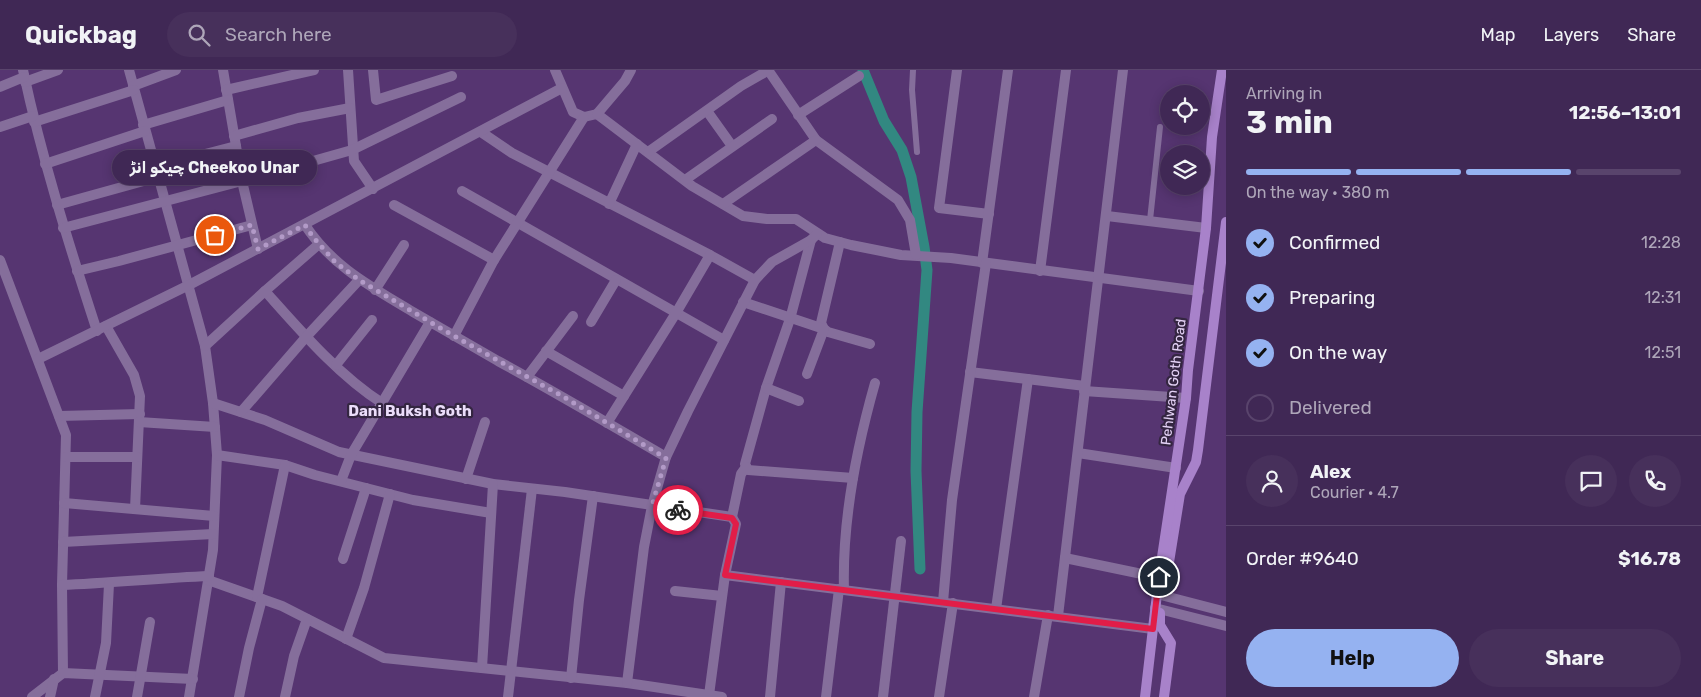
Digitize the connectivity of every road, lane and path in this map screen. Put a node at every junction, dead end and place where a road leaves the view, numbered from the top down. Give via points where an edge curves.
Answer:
1 (58, 70) edge
2 (129, 70) edge
3 (176, 70) edge
4 (223, 70) edge
5 (314, 70) edge
6 (348, 70) edge
7 (373, 70) edge
8 (555, 70) edge
9 (631, 70) edge
10 (769, 70) edge
11 (914, 70) edge
12 (957, 70) edge
13 (1008, 70) edge
14 (1066, 70) edge
15 (1123, 70) edge
16 (1222, 70) edge
17 (24, 76) edge
18 (452, 76) dead end
19 (859, 76) dead end
20 (0, 87) edge
21 (134, 88) junction
22 (562, 88) junction
23 (227, 95) junction
24 (461, 97) dead end
25 (350, 108) junction
26 (707, 111) junction
27 (597, 114) junction
28 (798, 115) junction
29 (584, 117) junction
30 (33, 119) junction
31 (772, 119) dead end
32 (1160, 126) dead end
33 (0, 127) edge
34 (144, 128) junction
35 (481, 132) junction
36 (816, 140) junction
37 (235, 141) junction
38 (637, 144) junction
39 (732, 146) junction
40 (352, 150) junction
41 (648, 152) junction
42 (917, 152) dead end
43 (46, 164) junction
44 (156, 172) junction
45 (549, 172) junction
46 (685, 180) junction
47 (242, 182) junction
48 (373, 188) junction
49 (462, 191) dead end
50 (165, 201) junction
51 (609, 204) junction
52 (723, 204) junction
53 (57, 205) junction
54 (394, 205) dead end
55 (989, 214) junction
56 (1107, 216) junction
57 (1150, 220) junction
58 (1226, 222) edge
59 (517, 223) junction
60 (252, 225) junction
61 (305, 225) junction
62 (63, 228) junction
63 (1206, 228) junction
64 (814, 237) junction
65 (840, 242) junction
66 (319, 244) junction
67 (178, 245) junction
68 (404, 245) dead end
69 (258, 249) junction
70 (710, 254) junction
71 (922, 256) junction
72 (0, 260) edge
73 (494, 260) junction
74 (984, 263) junction
75 (77, 271) junction
76 (1040, 271) junction
77 (1098, 279) junction
78 (359, 280) junction
79 (616, 280) junction
80 (755, 280) junction
81 (189, 285) junction
82 (375, 290) junction
83 (265, 291) junction
84 (1199, 291) junction
85 (743, 302) junction
86 (676, 313) junction
87 (573, 316) dead end
88 (790, 318) junction
89 (372, 320) dead end
90 (430, 322) junction
91 (591, 322) dead end
92 (101, 328) junction
93 (824, 329) junction
94 (454, 336) junction
95 (306, 337) junction
96 (724, 340) junction
97 (870, 344) dead end
98 (205, 346) junction
99 (546, 351) junction
100 (38, 359) junction
101 (336, 365) junction
102 (970, 372) junction
103 (807, 374) dead end
104 (527, 377) junction
105 (1028, 379) junction
106 (875, 383) dead end
107 (766, 388) junction
108 (1084, 388) junction
109 (624, 396) junction
110 (1186, 398) junction
111 (799, 401) dead end
112 (213, 403) junction
113 (382, 403) junction
114 (242, 412) junction
115 (59, 416) junction
116 (139, 418) junction
117 (485, 422) dead end
118 (607, 423) junction
119 (215, 427) junction
120 (1078, 453) junction
121 (217, 455) junction
122 (351, 455) junction
123 (66, 457) junction
124 (137, 457) junction
125 (666, 458) junction
126 (285, 465) junction
127 (746, 467) junction
128 (1176, 468) junction
129 (853, 478) junction
130 (466, 479) junction
131 (342, 481) junction
132 (493, 484) junction
133 (366, 488) junction
134 (532, 489) junction
135 (390, 494) junction
136 (593, 496) junction
137 (64, 503) junction
138 (652, 506) junction
139 (135, 509) junction
140 (491, 513) junction
141 (214, 516) junction
142 (732, 518) junction
143 (213, 534) junction
144 (901, 541) dead end
145 (63, 542) junction
146 (1065, 558) junction
147 (343, 559) dead end
148 (725, 575) junction
149 (208, 578) junction
150 (1162, 578) junction
151 (781, 582) junction
152 (109, 584) junction
153 (62, 585) junction
154 (842, 590) junction
155 (675, 591) dead end
156 (1160, 595) junction
157 (722, 596) junction
158 (896, 596) junction
159 (260, 598) junction
160 (948, 603) junction
161 (1158, 608) junction
162 (996, 609) junction
163 (1226, 612) edge
164 (1053, 616) junction
165 (307, 619) junction
166 (150, 622) dead end
167 (1226, 626) edge
168 (1153, 629) junction
169 (346, 639) junction
170 (482, 668) junction
171 (512, 672) junction
172 (99, 675) junction
173 (58, 676) junction
174 (141, 677) junction
175 (571, 678) junction
176 (193, 679) junction
177 (627, 683) junction
178 (691, 695) edge
179 (709, 695) junction
180 (32, 697) edge
181 (50, 697) edge
182 (95, 697) edge
183 (137, 697) edge
184 (189, 697) edge
185 (239, 697) edge
186 (285, 697) edge
187 (508, 697) edge
188 (722, 697) edge
189 (770, 697) edge
190 (826, 697) edge
191 (883, 697) edge
192 (939, 697) edge
193 (1034, 697) edge
194 (1145, 697) edge
195 (1164, 697) edge

1 - 17 street
2 - 21 street
3 - 21 street
4 - 23 street
5 - 23 street
6 - 25 street
7 - 18 street via 376,100
8 - 22 street
9 - 27 street
10 - 26 street
10 - 28 street
11 - 42 lane via 912,90
12 - 55 street via 939,208
13 - 55 street
14 - 76 street
15 - 56 street
16 - 63 main road, Pehlwan Goth Road via 1212,137
17 - 20 street
17 - 30 street
19 - 28 street
21 - 30 street
21 - 34 street
22 - 29 street via 573,112
22 - 35 street
23 - 34 street
23 - 37 street
24 - 40 street
25 - 37 street via 298,118
25 - 40 street
26 - 39 street
26 - 41 street
27 - 29 street
27 - 38 street
28 - 36 street
29 - 45 street
30 - 33 street
30 - 43 street
31 - 39 street
32 - 57 lane
34 - 43 street
34 - 44 street
35 - 45 street
35 - 48 street
36 - 52 street
36 - 71 street via 898,200 910,220
37 - 44 street
37 - 47 street
38 - 41 street
38 - 51 street
39 - 46 street
40 - 47 street
40 - 48 street via 354,161
41 - 46 street
43 - 53 street
44 - 50 street
44 - 53 street
45 - 51 street
45 - 59 street
46 - 52 street
47 - 50 street
47 - 60 street
48 - 61 street
49 - 59 street
50 - 62 street
50 - 67 street
51 - 70 street
52 - 64 street via 743,216 796,219
53 - 62 street
54 - 73 street
55 - 74 street
56 - 57 street
56 - 77 street
57 - 63 street
58 - 150 main road, Pehlwan Goth Road via 1196,462 1180,494
59 - 73 street
59 - 79 street
60 - 67 street
60 - 69 street
61 - 66 street
61 - 69 street
62 - 75 street
63 - 84 main road, Pehlwan Goth Road
64 - 65 street
64 - 80 street via 772,262
64 - 88 street
65 - 71 street via 901,255
65 - 93 street via 821,323
66 - 78 street via 335,262
66 - 83 street
67 - 75 street
67 - 81 street
68 - 82 street
69 - 81 street
70 - 80 street
70 - 86 street
71 - 74 street
72 - 100 street
73 - 94 street
74 - 76 street
74 - 102 street
75 - 92 street
76 - 77 street
77 - 84 street
77 - 108 street
78 - 82 street
78 - 95 street
79 - 86 street
79 - 91 street
80 - 85 street
81 - 92 street
81 - 98 street
82 - 90 street
83 - 95 street
83 - 98 street
84 - 110 main road, Pehlwan Goth Road
85 - 88 street
85 - 96 street
86 - 96 street
86 - 109 street
87 - 99 street
88 - 93 street
88 - 107 street
89 - 101 street
90 - 94 street
90 - 113 street
92 - 100 street
92 - 116 street via 138,385
93 - 97 street
93 - 103 street
94 - 104 street
95 - 101 street
95 - 114 street
96 - 125 street
98 - 112 street
99 - 104 street
99 - 109 street
100 - 115 street
101 - 113 street
102 - 105 street
102 - 160 street via 952,500
104 - 118 street
105 - 108 street
105 - 162 street
106 - 129 street via 861,432
107 - 111 street
107 - 127 street
108 - 110 street
108 - 120 street
109 - 118 street
110 - 128 main road, Pehlwan Goth Road
112 - 114 street
112 - 119 street
113 - 122 street
114 - 122 street
115 - 116 street
115 - 123 street via 66,435
116 - 119 street
116 - 124 street
117 - 130 street
118 - 125 street
119 - 121 street
120 - 128 street
120 - 146 street
121 - 126 street
121 - 141 street
122 - 130 street
122 - 131 street
123 - 124 street
123 - 137 street
124 - 139 street
125 - 138 street
126 - 131 street
126 - 159 street
127 - 129 street via 748,470
127 - 142 street via 741,474
128 - 150 main road, Pehlwan Goth Road
129 - 154 street
130 - 132 street
131 - 133 street
132 - 134 street
132 - 140 street
133 - 135 street
133 - 147 street
134 - 136 street
134 - 171 street
135 - 140 street
135 - 169 street
136 - 138 street
136 - 175 street
137 - 139 street
137 - 145 street
138 - 142 street
138 - 177 street
139 - 141 street
140 - 170 street
141 - 143 street
142 - 148 street via 736,524
143 - 145 street
143 - 149 street
144 - 158 street
145 - 153 street
146 - 150 street
146 - 164 street
148 - 151 street
148 - 157 street
149 - 152 street via 175,577
149 - 159 street
149 - 176 street
150 - 156 main road, Pehlwan Goth Road
151 - 154 street
151 - 189 street
152 - 153 street
152 - 172 street via 106,643
153 - 173 street
154 - 158 street
154 - 190 street
155 - 157 street
156 - 161 main road, Pehlwan Goth Road
156 - 163 street
157 - 179 street
158 - 160 street
158 - 191 street
159 - 165 street
159 - 185 street
160 - 162 street
160 - 192 street
161 - 167 street
161 - 168 main road, Pehlwan Goth Road
161 - 195 main road, Pehlwan Goth Road via 1160,625 1171,643
162 - 164 street
164 - 168 street
164 - 193 street
165 - 169 street
165 - 186 street
166 - 174 street
168 - 194 main road, Pehlwan Goth Road
169 - 170 street via 384,658
170 - 171 street
171 - 175 street
171 - 187 street
172 - 173 street
172 - 174 street
172 - 182 street
173 - 180 street
173 - 181 street
174 - 176 street
174 - 183 street
175 - 177 street
176 - 184 street
177 - 178 street
178 - 179 street
179 - 188 street

